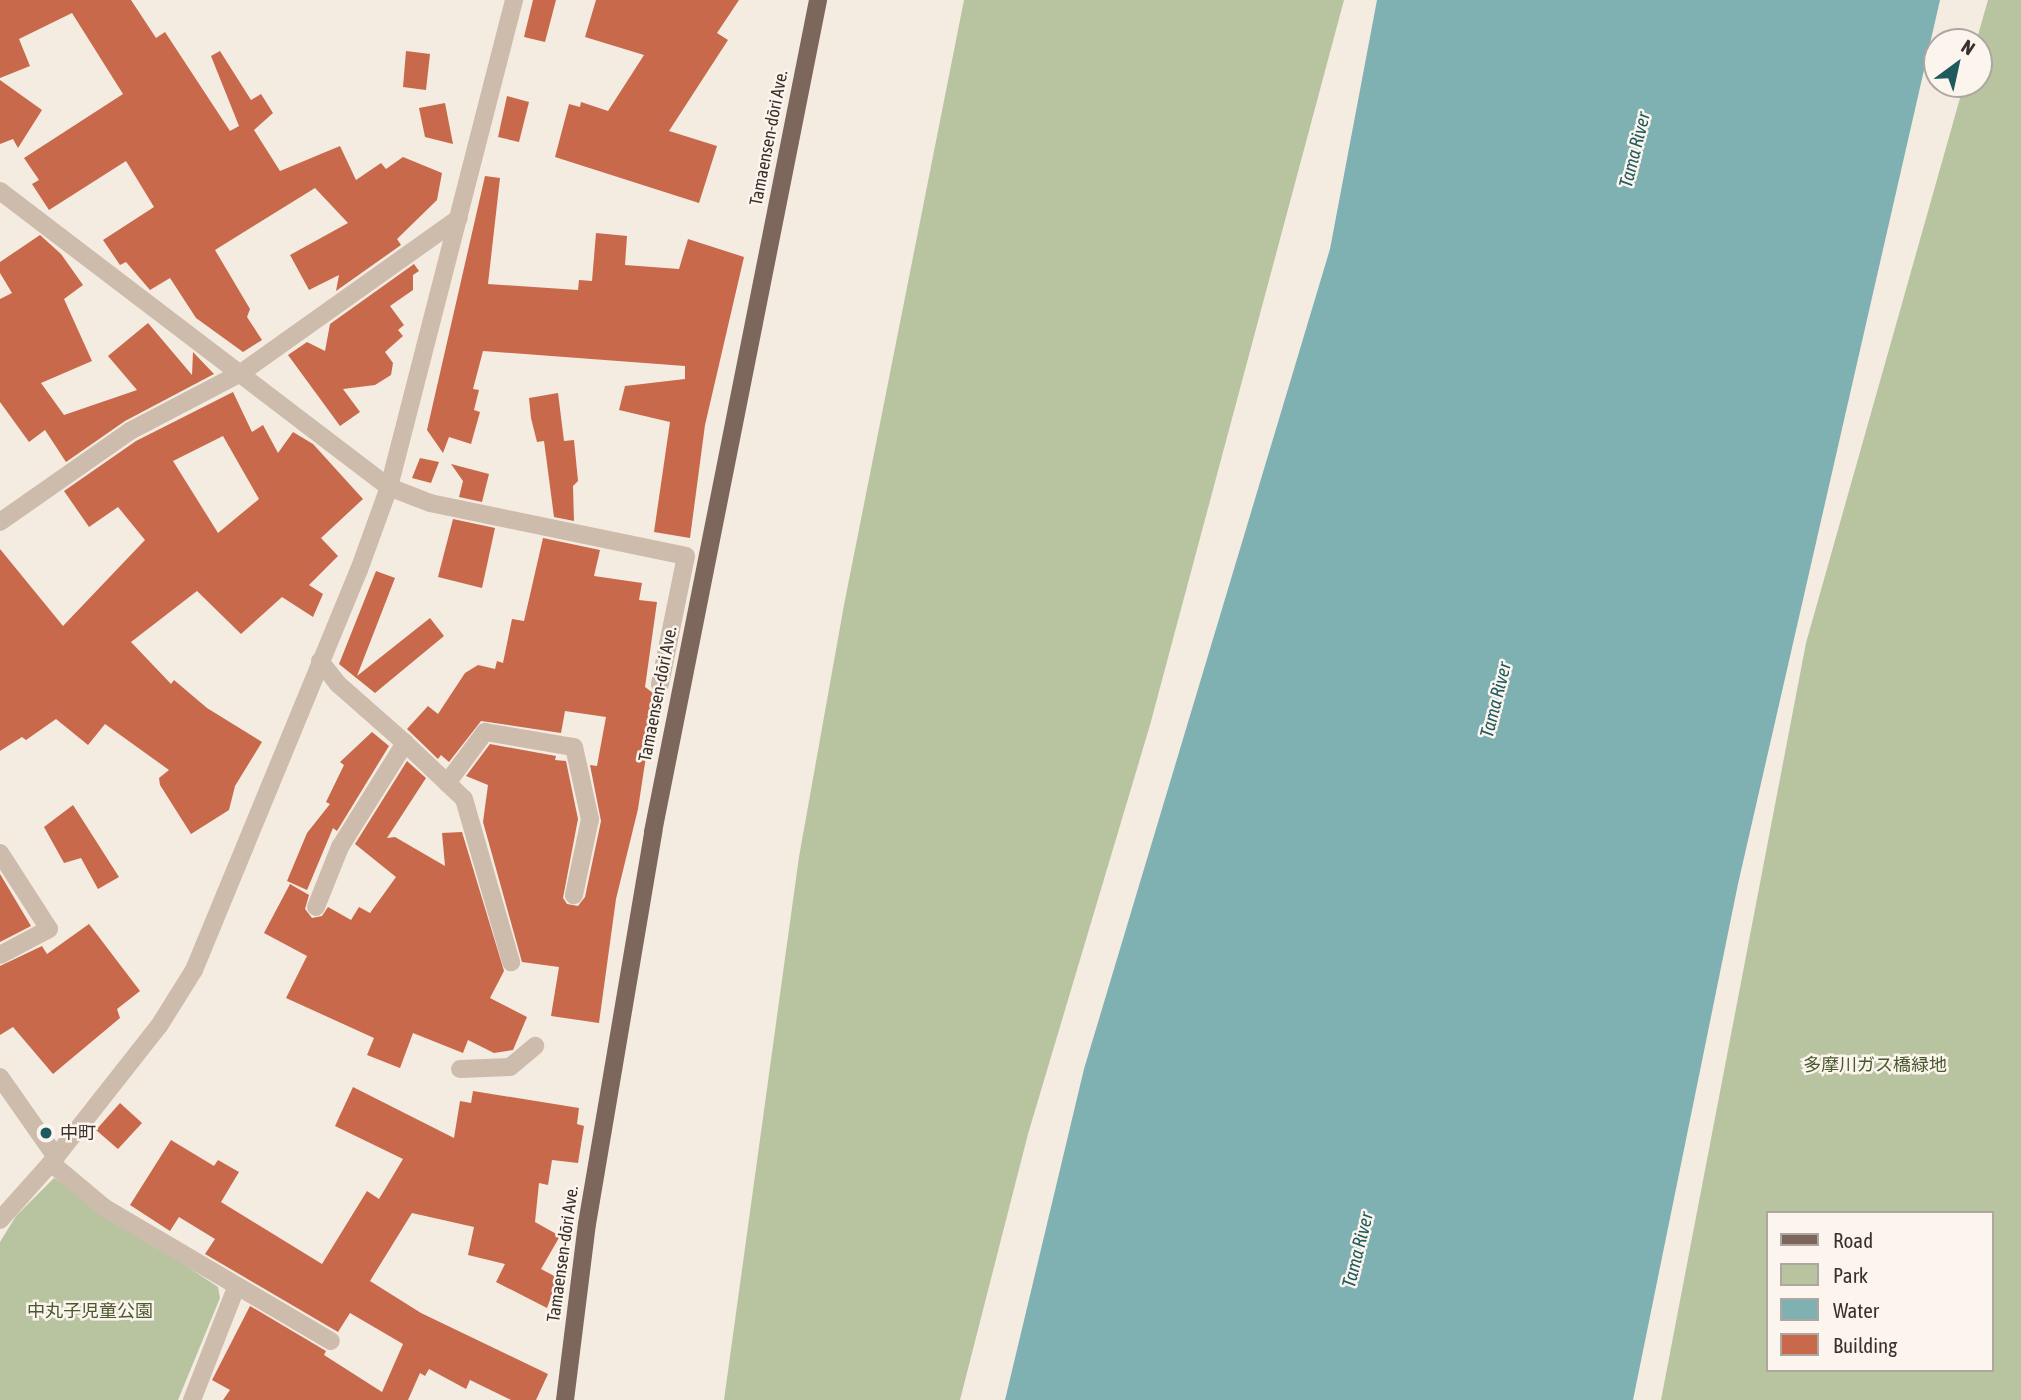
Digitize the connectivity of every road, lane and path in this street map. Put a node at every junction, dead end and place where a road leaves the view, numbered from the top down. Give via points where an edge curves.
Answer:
1 (514, 0) edge
2 (818, 0) edge
3 (0, 191) edge
4 (459, 218) junction
5 (241, 373) junction
6 (388, 487) junction
7 (0, 522) edge
8 (320, 661) junction
9 (660, 684) dead end
10 (405, 743) junction
11 (447, 783) junction
12 (0, 853) edge
13 (574, 895) dead end
14 (316, 907) dead end
15 (0, 955) edge
16 (511, 962) dead end
17 (535, 1046) dead end
18 (460, 1069) dead end
19 (0, 1077) edge
20 (54, 1160) junction
21 (0, 1220) edge
22 (236, 1288) junction
23 (331, 1341) dead end
24 (192, 1400) edge
25 (565, 1400) edge

1 - 4 street
2 - 25 main road, Tamaensen-dōri Ave. via 653,832 587,1224
3 - 5 street
4 - 5 street
4 - 6 street
5 - 6 street
5 - 7 street via 131,431
6 - 8 street
6 - 9 street via 430,503 686,556
8 - 10 street via 338,684
8 - 20 street via 194,970 159,1026
10 - 11 street
10 - 14 street via 340,847
11 - 13 street via 485,732 574,747 590,819
11 - 16 street via 464,799
12 - 15 street via 49,929
17 - 18 street via 510,1067
19 - 20 street
20 - 21 street
20 - 22 street via 105,1208
22 - 23 street
22 - 24 street

